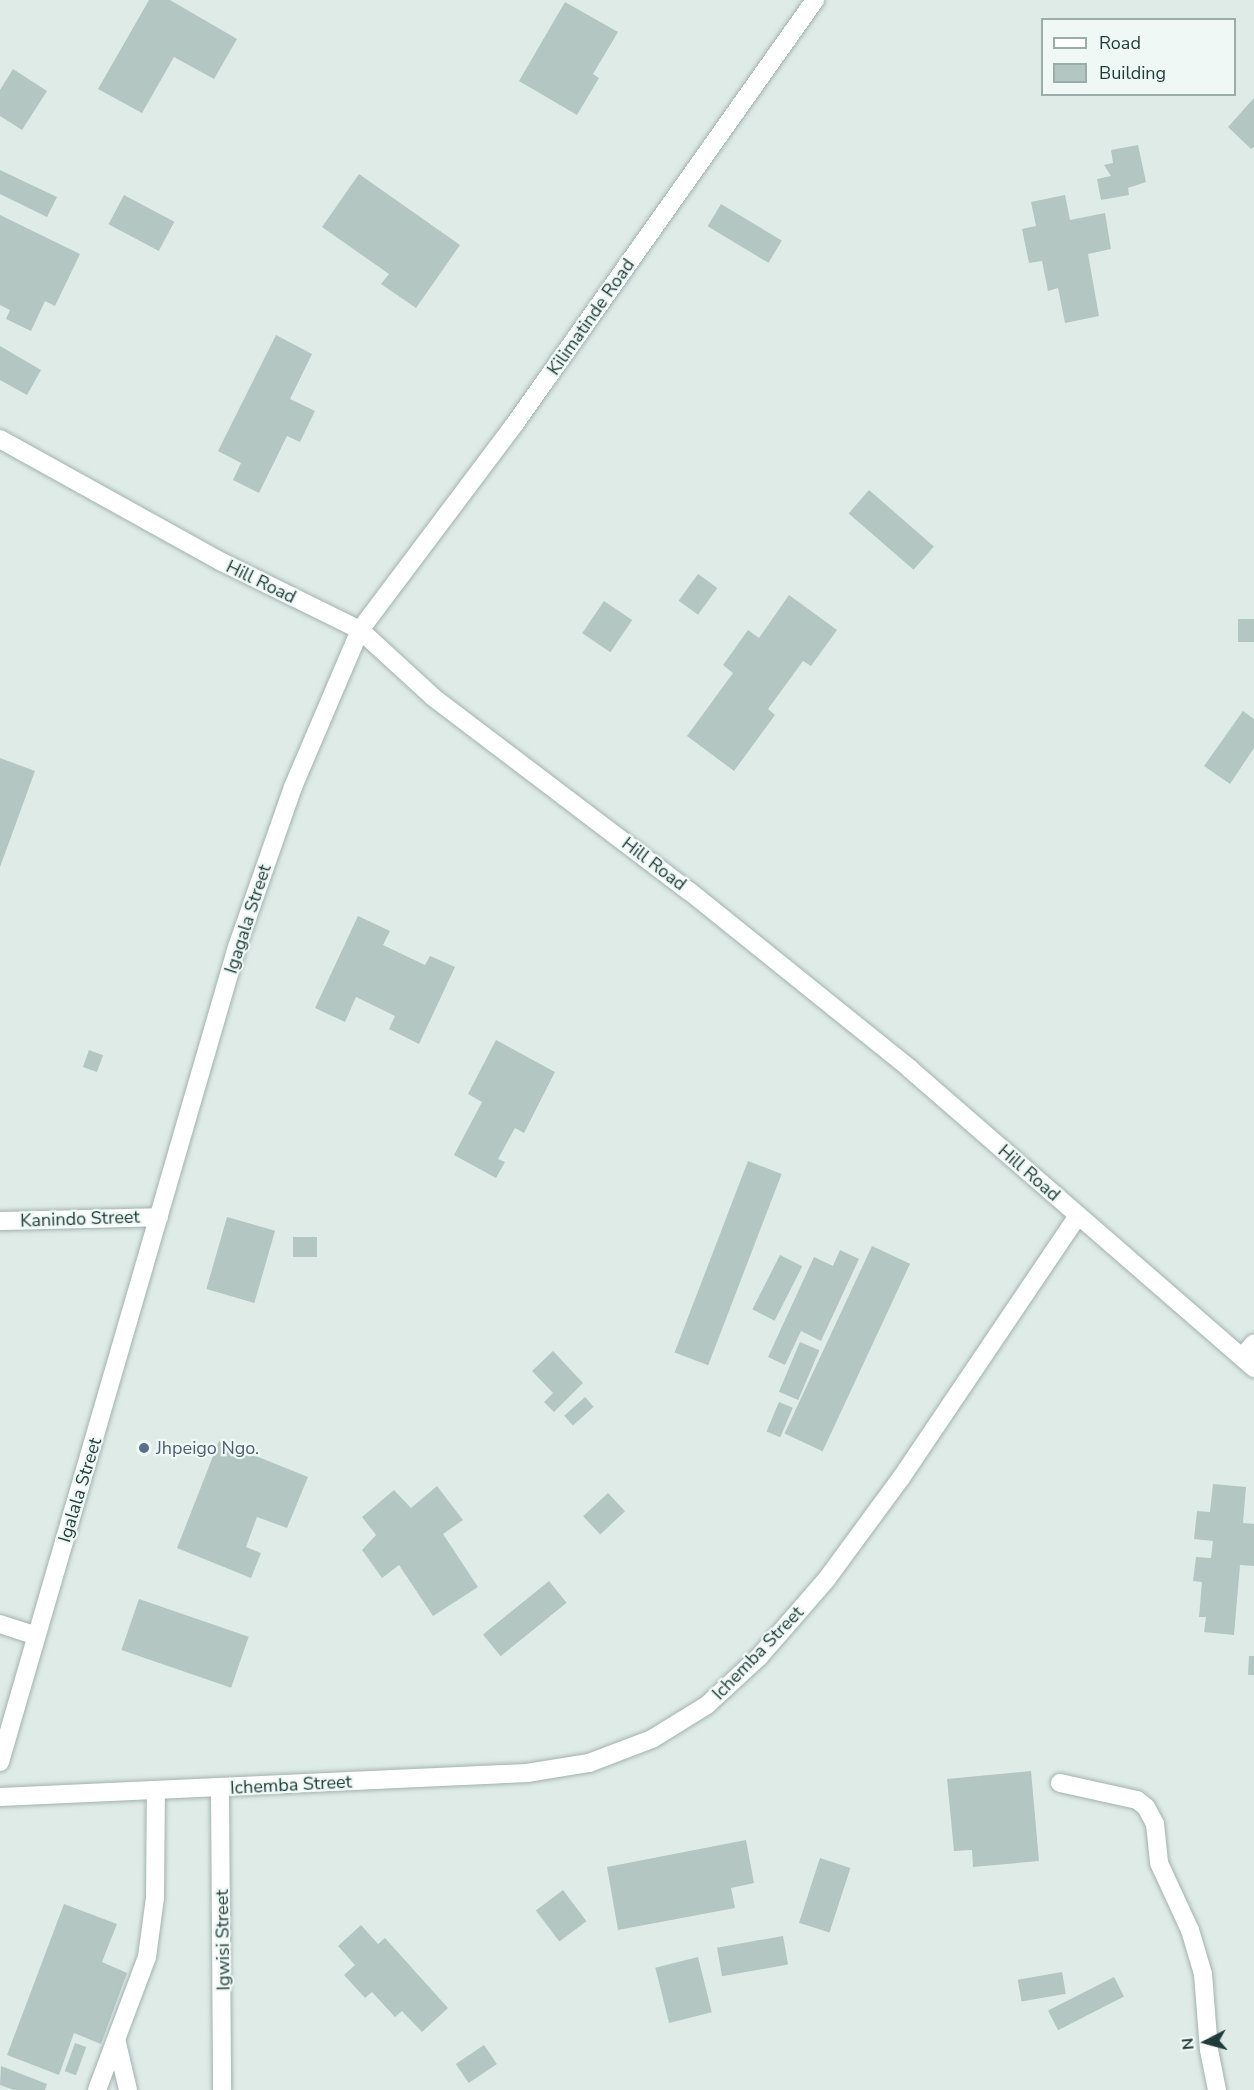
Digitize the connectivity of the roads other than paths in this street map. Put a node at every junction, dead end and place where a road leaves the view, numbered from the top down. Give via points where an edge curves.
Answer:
1 (816, 0) edge
2 (0, 439) edge
3 (360, 630) junction
4 (1078, 1216) junction
5 (159, 1217) junction
6 (0, 1221) edge
7 (1250, 1356) edge
8 (0, 1624) edge
9 (34, 1635) junction
10 (0, 1762) edge
11 (1060, 1783) dead end
12 (220, 1789) junction
13 (156, 1792) junction
14 (0, 1797) edge
15 (117, 2043) junction
16 (97, 2090) edge
17 (128, 2090) edge
18 (222, 2090) edge
19 (1216, 2090) edge

1 - 3 street, Kilimatinde Road via 514,425
2 - 3 street, Hill Road via 222,562
3 - 4 street, Hill Road via 433,697 689,891 910,1069
3 - 5 street, Igagala Street via 293,787 237,947
4 - 7 street, Hill Road
4 - 12 street, Ichemba Street via 902,1478 826,1580 759,1657 707,1706 652,1738 589,1763 527,1773
5 - 6 street, Kanindo Street
5 - 9 street, Igalala Street
8 - 9 street
9 - 10 street, Igalala Street
11 - 19 street via 1137,1800 1155,1824 1159,1863 1190,1930 1203,1974
12 - 13 street, Ichemba Street
12 - 18 street, Igwisi Street
13 - 14 street, Ichemba Street
13 - 15 street via 153,1929
15 - 16 street
15 - 17 street

